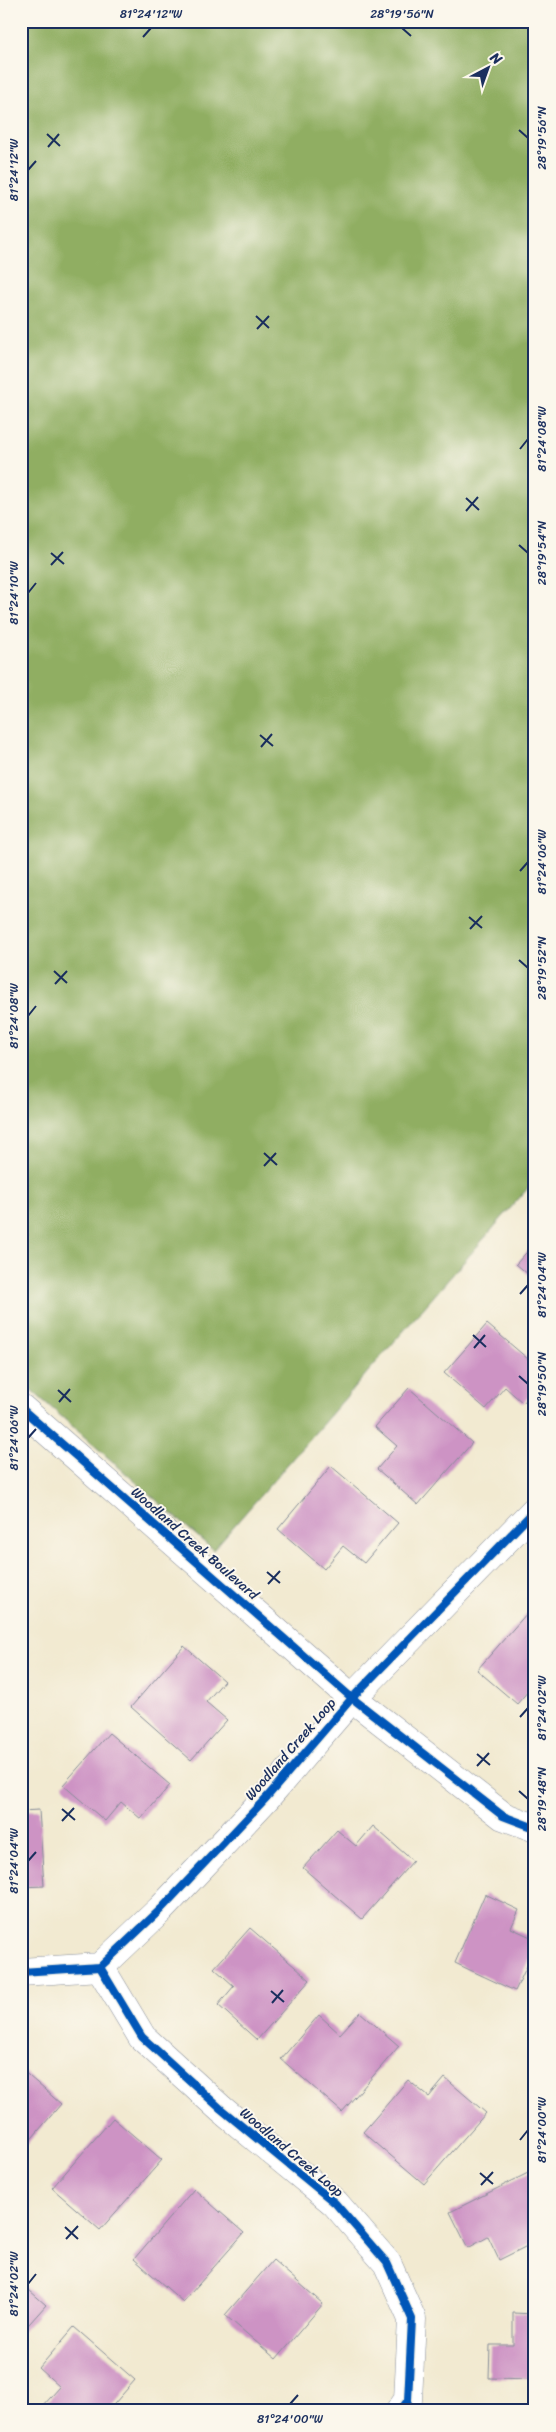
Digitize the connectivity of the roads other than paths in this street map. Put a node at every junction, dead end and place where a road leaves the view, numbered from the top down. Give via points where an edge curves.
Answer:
1 (21, 1408) edge
2 (535, 1510) edge
3 (352, 1698) junction
4 (535, 1828) edge
5 (100, 1967) junction
6 (21, 1972) edge
7 (400, 2411) edge

1 - 3 street, Woodland Creek Boulevard
2 - 3 street
3 - 4 street, Woodland Creek Boulevard via 503,1816
3 - 5 street, Woodland Creek Loop via 267,1797
5 - 6 street
5 - 7 street, Woodland Creek Loop via 142,2037 221,2109 335,2203 387,2263 412,2319 408,2400

